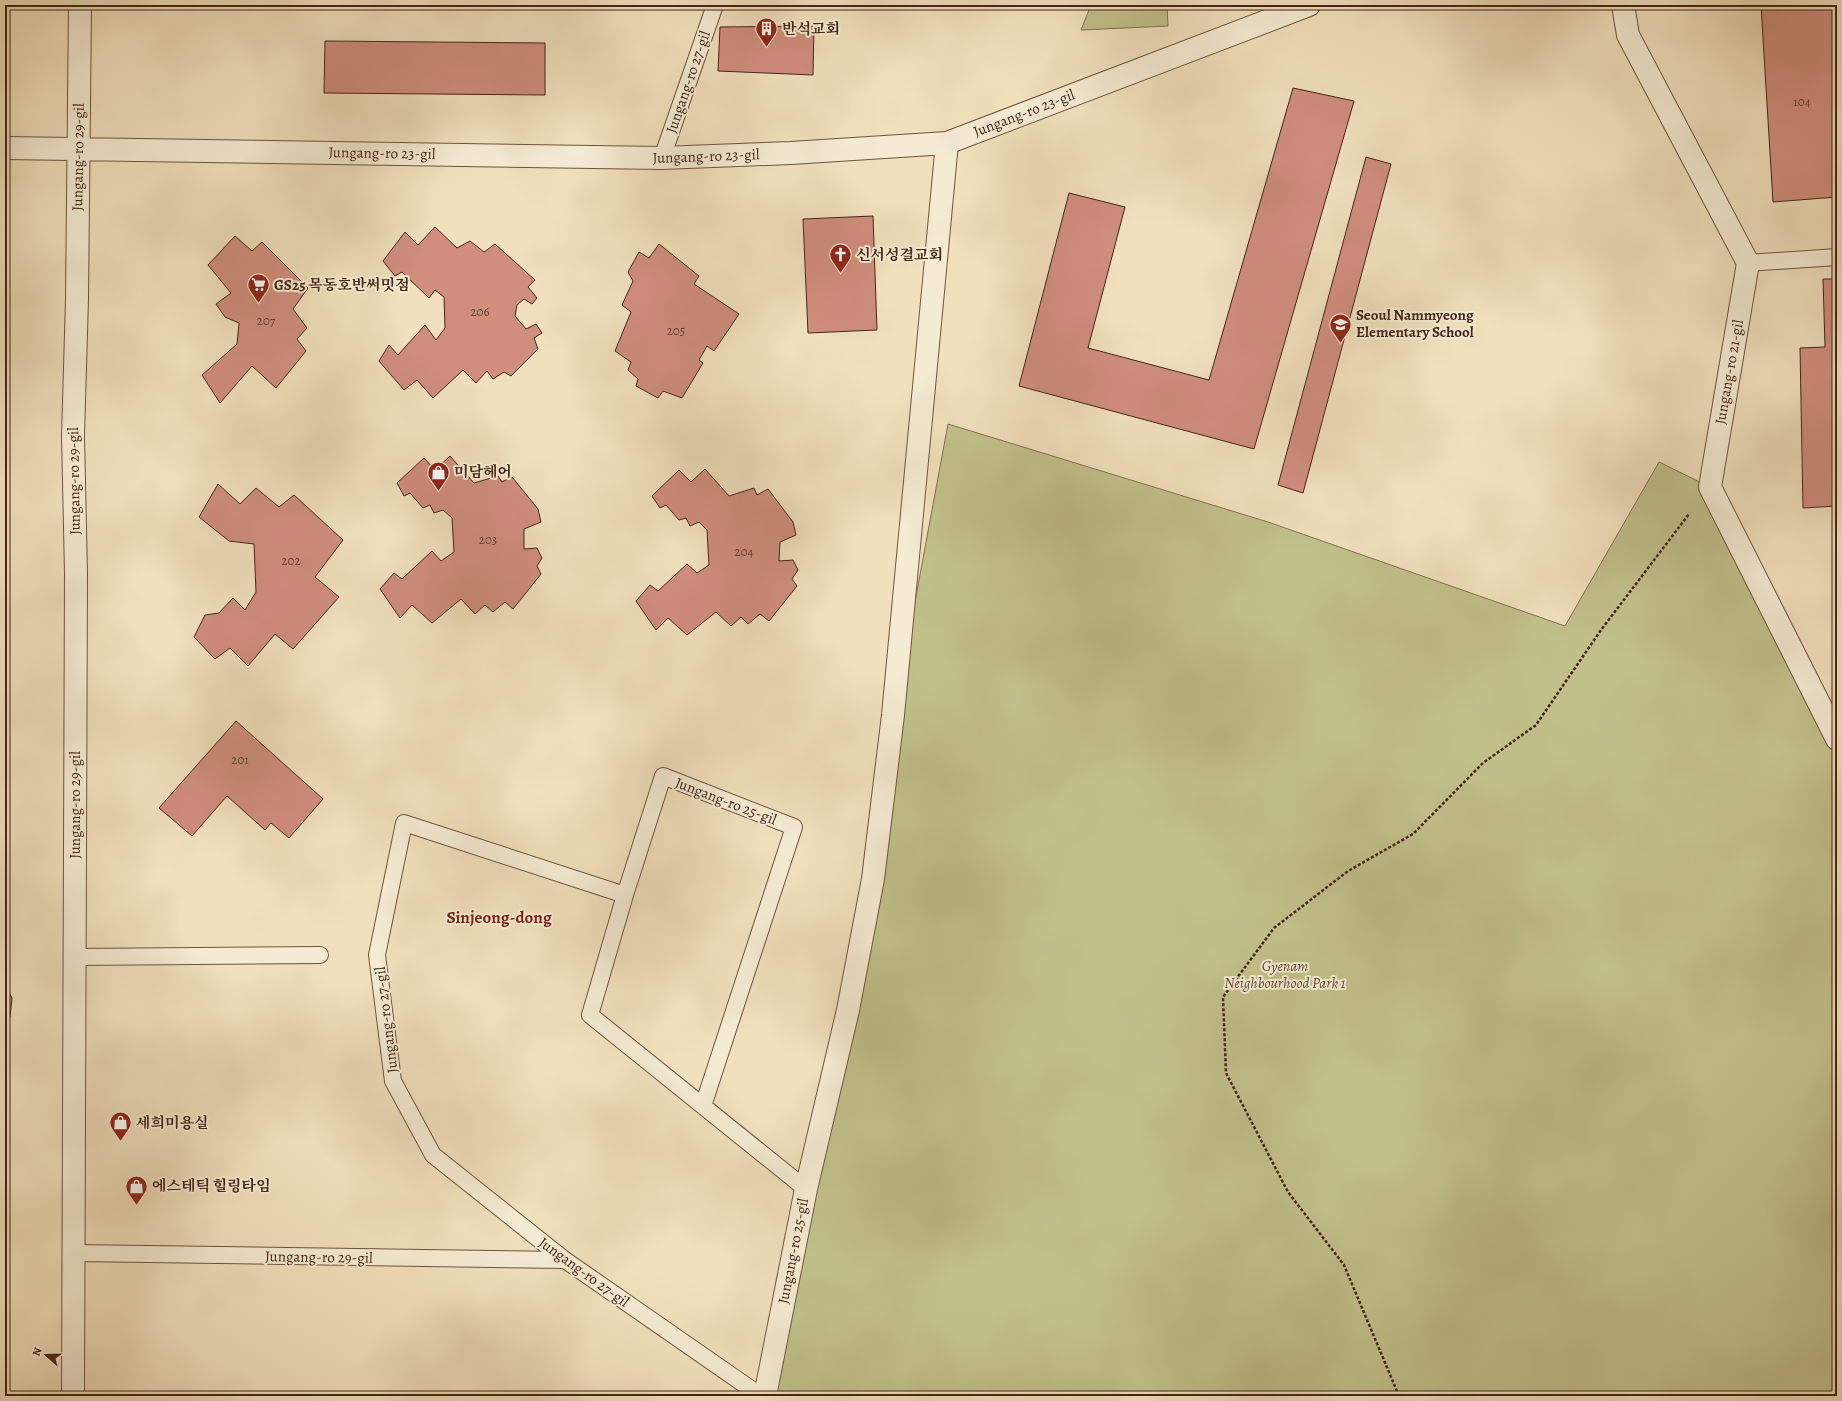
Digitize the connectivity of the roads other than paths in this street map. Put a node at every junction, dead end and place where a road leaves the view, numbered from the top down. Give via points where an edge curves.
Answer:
1 (80, 5) edge
2 (715, 5) edge
3 (1308, 5) edge
4 (1623, 5) edge
5 (947, 143) junction
6 (5, 148) edge
7 (77, 148) junction
8 (662, 158) junction
9 (1837, 257) edge
10 (1748, 263) junction
11 (1837, 739) edge
12 (625, 895) junction
13 (320, 955) dead end
14 (75, 957) junction
15 (703, 1106) junction
16 (806, 1189) junction
17 (73, 1253) junction
18 (565, 1260) junction
19 (73, 1396) edge
20 (761, 1396) edge
21 (765, 1396) edge

1 - 7 street, Jungang-ro 29-gil
2 - 8 lane, Jungang-ro 27-gil
3 - 5 street, Jungang-ro 23-gil
4 - 10 street via 1628,35
5 - 8 street, Jungang-ro 23-gil via 791,154
5 - 16 street via 894,707 873,879 848,1010
6 - 7 street, Jungang-ro 23-gil
7 - 8 street, Jungang-ro 23-gil
7 - 14 street, Jungang-ro 29-gil via 77,299 73,436 76,573
9 - 10 lane
10 - 11 street, Jungang-ro 21-gil via 1710,487
12 - 15 lane, Jungang-ro 25-gil via 590,1015
12 - 15 lane, Jungang-ro 25-gil via 663,776 794,827
12 - 18 lane, Jungang-ro 27-gil via 404,823 378,955 393,1081 433,1155
13 - 14 lane
14 - 17 street, Jungang-ro 29-gil
15 - 16 lane, Jungang-ro 25-gil
16 - 21 street, Jungang-ro 25-gil
17 - 18 lane, Jungang-ro 29-gil
17 - 19 street, Jungang-ro 29-gil
18 - 20 lane, Jungang-ro 27-gil

